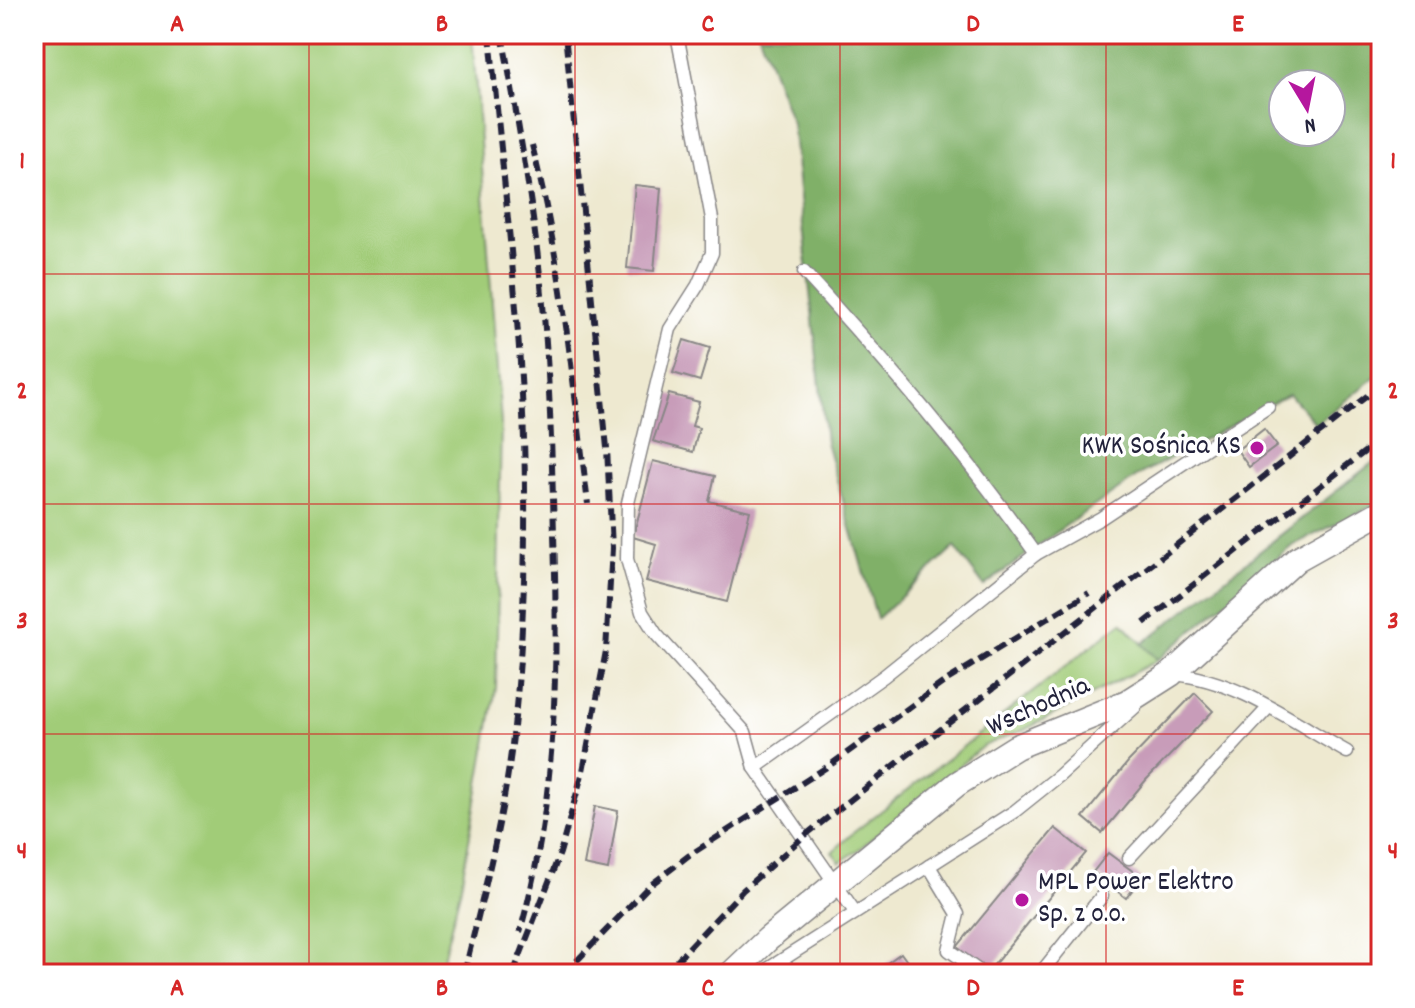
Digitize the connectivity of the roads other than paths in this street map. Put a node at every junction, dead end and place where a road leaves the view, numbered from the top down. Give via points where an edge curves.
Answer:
1 (677, 34) edge
2 (804, 272) dead end
3 (1268, 407) dead end
4 (1381, 512) edge
5 (1036, 554) junction
6 (1171, 674) junction
7 (1268, 708) junction
8 (1347, 752) dead end
9 (755, 768) junction
10 (1129, 858) dead end
11 (929, 866) junction
12 (836, 885) junction
13 (1102, 896) dead end
14 (855, 912) junction
15 (731, 974) edge
16 (760, 974) edge
17 (983, 974) edge
18 (1040, 974) edge

1 - 9 lane via 712,219 712,253 670,329 628,503 627,559 642,612 745,732
2 - 5 lane via 895,371
3 - 5 lane via 1101,518
4 - 6 street, Wschodnia via 1297,559
5 - 9 lane via 884,676
6 - 7 lane via 1232,688
6 - 11 lane via 1015,811
6 - 12 street, Wschodnia via 1127,702 985,765
7 - 8 lane
7 - 10 lane
9 - 12 lane
11 - 14 lane
11 - 17 lane via 958,914 949,950
12 - 14 lane
12 - 15 street, Wschodnia
13 - 18 lane
14 - 16 lane

